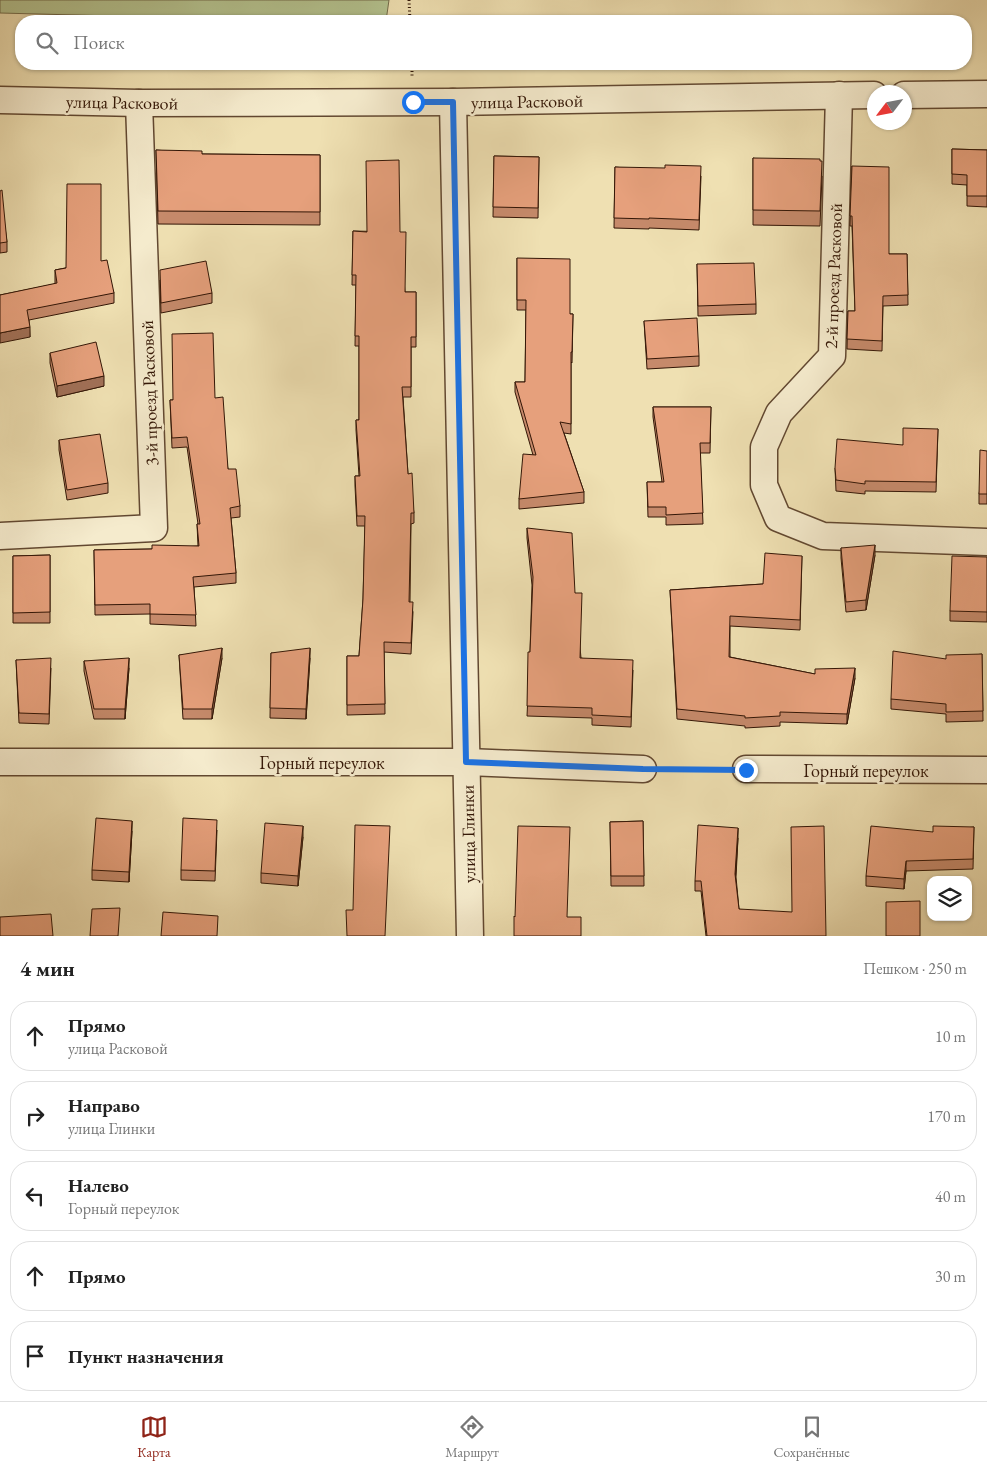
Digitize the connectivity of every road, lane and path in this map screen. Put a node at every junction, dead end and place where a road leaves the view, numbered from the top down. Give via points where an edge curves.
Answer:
1 (409, 0) edge
2 (410, 15) edge
3 (987, 94) edge
4 (839, 95) junction
5 (867, 95) edge
6 (912, 95) edge
7 (0, 100) edge
8 (453, 102) junction
9 (139, 103) junction
10 (0, 536) edge
11 (987, 542) edge
12 (0, 762) edge
13 (466, 762) junction
14 (643, 769) joint
15 (746, 770) joint
16 (987, 770) edge
17 (470, 936) edge

1 - 2 path
3 - 6 street
4 - 5 street, улица Расковой
4 - 8 street, улица Расковой
4 - 11 street, 2-й проезд Расковой via 832,356 779,413 764,447 764,484 778,518 823,536
7 - 9 street, улица Расковой
8 - 9 street, улица Расковой
8 - 13 street, улица Глинки
9 - 10 street, 3-й проезд Расковой via 154,528
12 - 13 street, Горный переулок
13 - 14 street, Горный переулок
13 - 17 street, улица Глинки
14 - 15 path
15 - 16 street, Горный переулок

